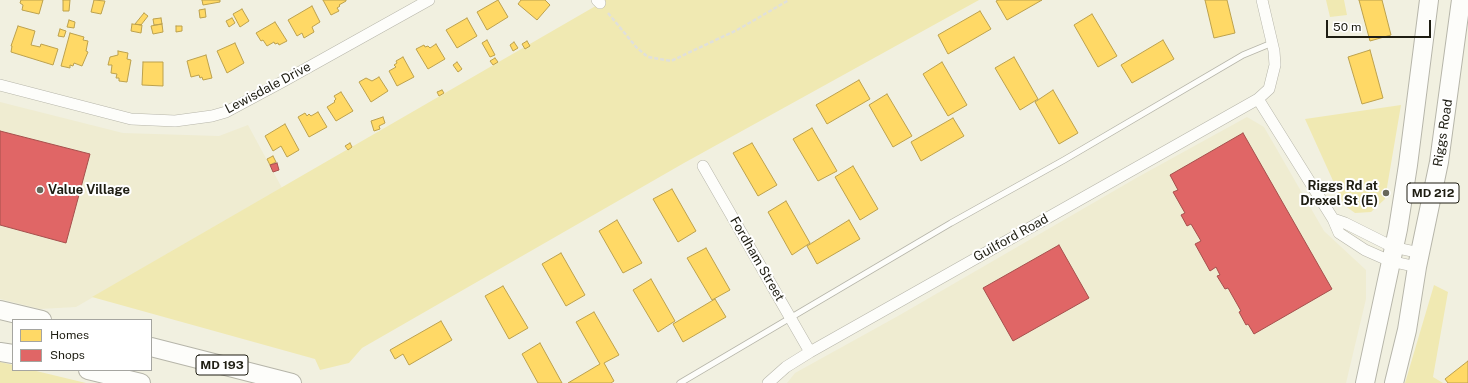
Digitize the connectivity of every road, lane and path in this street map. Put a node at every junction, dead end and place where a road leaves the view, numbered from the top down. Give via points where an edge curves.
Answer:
1 (429, 0) edge
2 (790, 0) edge
3 (1262, 0) edge
4 (1428, 0) edge
5 (1461, 0) edge
6 (599, 1) edge
7 (1272, 42) junction
8 (0, 85) edge
9 (1258, 99) junction
10 (703, 166) dead end
11 (1392, 254) junction
12 (1419, 260) junction
13 (0, 310) edge
14 (790, 317) junction
15 (38, 319) edge
16 (152, 347) edge
17 (0, 352) edge
18 (810, 352) junction
19 (12, 354) edge
20 (92, 371) edge
21 (141, 383) edge
22 (292, 383) edge
23 (680, 383) edge
24 (768, 383) edge
25 (1365, 383) edge
26 (1394, 383) edge

1 - 8 street, Lewisdale Drive via 226,112 212,116 175,121 131,119
2 - 6 path via 737,30 671,60 648,57 637,48
3 - 7 street
4 - 11 main road, MD 212 via 1408,165
5 - 12 main road, Riggs Road / MD 212 via 1439,162
7 - 9 street via 1275,65 1269,89
7 - 14 lane via 1243,55
9 - 11 street via 1333,220 1345,223
9 - 18 street, Guilford Road
10 - 14 street, Fordham Street
11 - 12 street
11 - 25 main road, MD 212
12 - 26 main road, Riggs Road / MD 212 via 1407,330
13 - 15 main road
14 - 18 street, Fordham Street
14 - 23 lane
16 - 22 main road, MD 193
17 - 19 main road
18 - 24 street, Guilford Road via 786,367
20 - 21 main road

